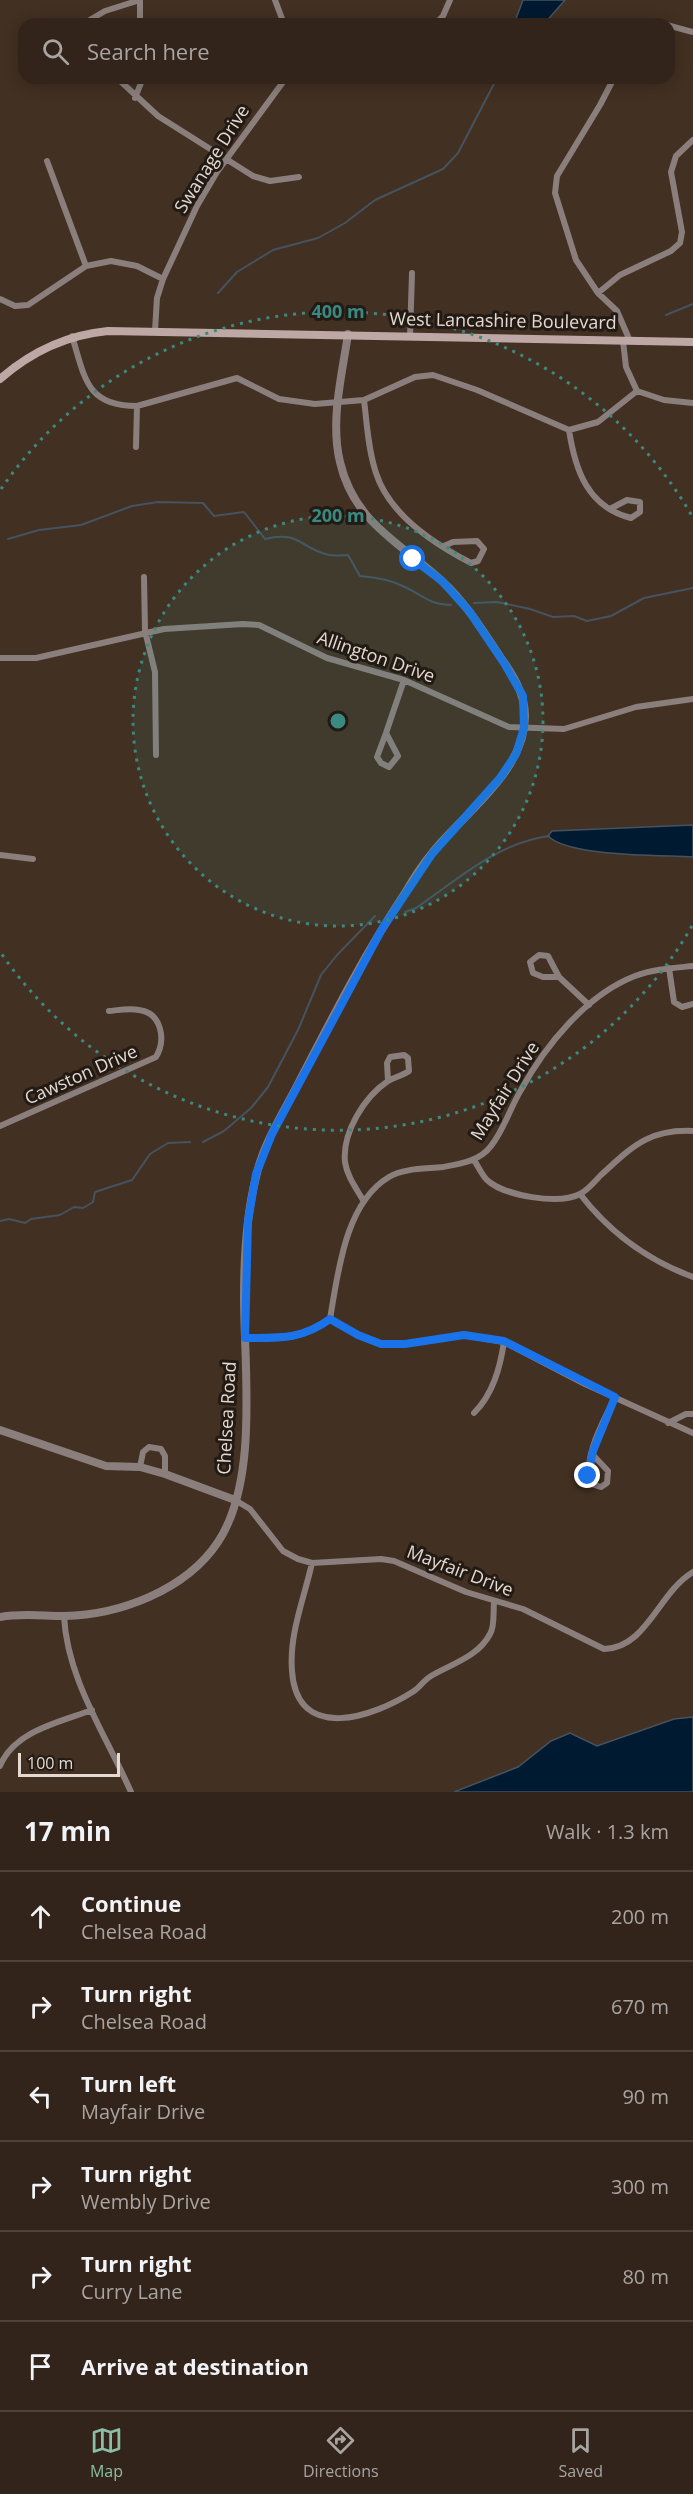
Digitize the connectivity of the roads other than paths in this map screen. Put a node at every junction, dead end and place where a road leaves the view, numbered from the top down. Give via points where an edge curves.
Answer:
1 (275, 0) edge
2 (450, 0) edge
3 (93, 18) edge
4 (140, 18) edge
5 (282, 18) edge
6 (441, 18) edge
7 (675, 27) edge
8 (693, 32) edge
9 (122, 84) edge
10 (141, 84) edge
11 (282, 84) edge
12 (611, 84) edge
13 (135, 98) junction
14 (693, 140) edge
15 (227, 159) junction
16 (47, 161) dead end
17 (299, 177) dead end
18 (86, 266) junction
19 (412, 273) dead end
20 (163, 279) junction
21 (598, 293) junction
22 (0, 300) edge
23 (155, 331) junction
24 (348, 334) junction
25 (72, 336) junction
26 (410, 336) junction
27 (626, 341) junction
28 (693, 342) edge
29 (0, 379) edge
30 (637, 390) junction
31 (364, 400) junction
32 (338, 403) junction
33 (693, 403) edge
34 (137, 406) junction
35 (569, 430) junction
36 (136, 447) dead end
37 (610, 509) junction
38 (444, 546) junction
39 (144, 577) dead end
40 (145, 631) junction
41 (0, 658) edge
42 (404, 680) junction
43 (693, 699) edge
44 (524, 728) junction
45 (386, 733) junction
46 (156, 755) dead end
47 (0, 855) edge
48 (33, 859) dead end
49 (693, 966) edge
50 (669, 968) junction
51 (559, 976) junction
52 (693, 1004) edge
53 (589, 1005) junction
54 (109, 1011) dead end
55 (388, 1081) junction
56 (0, 1126) edge
57 (693, 1131) edge
58 (474, 1160) junction
59 (580, 1194) junction
60 (363, 1200) junction
61 (693, 1277) edge
62 (330, 1319) junction
63 (245, 1338) junction
64 (504, 1341) junction
65 (615, 1397) junction
66 (474, 1413) dead end
67 (693, 1414) edge
68 (668, 1423) junction
69 (0, 1430) edge
70 (693, 1433) edge
71 (592, 1454) junction
72 (140, 1467) junction
73 (165, 1474) junction
74 (235, 1500) junction
75 (312, 1563) junction
76 (693, 1572) edge
77 (494, 1603) junction
78 (64, 1616) junction
79 (0, 1617) edge
80 (92, 1710) junction
81 (0, 1766) edge
82 (131, 1792) edge

1 - 5 street
2 - 6 street
3 - 4 street via 140,0
7 - 8 street
9 - 13 street
10 - 13 street
11 - 15 street, Swanage Drive
12 - 21 street via 555,184 576,260
13 - 15 street
14 - 21 street via 676,156 671,172 682,232 680,243 620,275
15 - 17 street via 260,180
15 - 20 street, Swanage Drive via 197,206
16 - 18 street
18 - 20 street via 124,262
18 - 22 street via 28,305 15,306
19 - 26 street
20 - 23 street, Swanage Drive
21 - 27 street via 616,311
23 - 24 main road, West Lancashire Boulevard
23 - 25 main road, West Lancashire Boulevard
24 - 26 main road, West Lancashire Boulevard
24 - 32 street, Chelsea Road
25 - 29 main road, West Lancashire Boulevard via 24,359
25 - 34 street via 82,369 99,398 113,405
26 - 27 main road, West Lancashire Boulevard
27 - 28 main road, West Lancashire Boulevard
27 - 30 street via 626,367
30 - 33 street via 664,400
30 - 35 street via 598,422
31 - 32 street
31 - 35 street via 415,377 433,375
31 - 38 street via 372,459 383,490 406,518
32 - 34 street via 293,403 237,378
32 - 44 street, Chelsea Road via 340,462 350,490 368,519 442,581 469,611 523,696
34 - 36 street
35 - 37 street via 582,482 593,497
37 - 37 street via 631,518 640,512 641,506 640,502 627,500
38 - 38 street via 471,563 478,561 484,549 477,541
39 - 40 street
40 - 41 street, Allington Drive via 36,658
40 - 42 street, Allington Drive via 259,625 315,653
40 - 46 street via 155,672
42 - 44 street, Allington Drive via 494,721
42 - 45 street
43 - 44 street, Allington Drive via 636,708 564,729
44 - 63 street, Chelsea Road via 516,754 500,778 432,854 388,919 272,1134 256,1174 248,1221
45 - 45 street via 377,756 389,767 398,756
47 - 48 street
49 - 50 street, Mayfair Drive
50 - 52 street via 674,1002 682,1007
50 - 53 street, Mayfair Drive via 634,976
51 - 51 street via 548,956 539,955 530,962 533,973
51 - 53 street
53 - 58 street, Mayfair Drive via 538,1064 491,1148
54 - 56 street, Cawston Drive via 140,1010 153,1016 161,1028 161,1047 156,1057
55 - 55 street via 409,1071 404,1055 390,1057
55 - 60 street via 362,1107 347,1139 348,1173
57 - 59 street via 669,1131 635,1144
58 - 59 street via 487,1180 507,1191 561,1199
58 - 60 street, Mayfair Drive via 399,1173
59 - 61 street via 623,1240
60 - 62 street, Mayfair Drive via 340,1260
62 - 63 street via 298,1336
62 - 64 street via 381,1344 464,1335
63 - 74 street, Chelsea Road via 244,1449
64 - 65 street
64 - 66 street via 491,1388 484,1404
65 - 68 street
65 - 71 street
67 - 68 street
68 - 70 street
69 - 72 street via 106,1466
71 - 71 street via 588,1476 591,1484 601,1487 607,1483 608,1471
72 - 73 street
72 - 73 street via 143,1452 155,1446 165,1456
73 - 74 street
74 - 75 street, Mayfair Drive via 250,1509 283,1551
74 - 78 street, Chelsea Road via 220,1539 195,1570 177,1583 119,1606
75 - 77 street, Mayfair Drive via 394,1561
75 - 77 street via 297,1620 292,1671 298,1694 324,1719 346,1719 380,1708 477,1650 491,1634
76 - 77 street, Mayfair Drive via 669,1591 634,1638 619,1649 604,1649 552,1622
78 - 79 street, Chelsea Road
78 - 80 street via 65,1636 76,1675
80 - 81 street via 16,1742 4,1754
80 - 82 street

